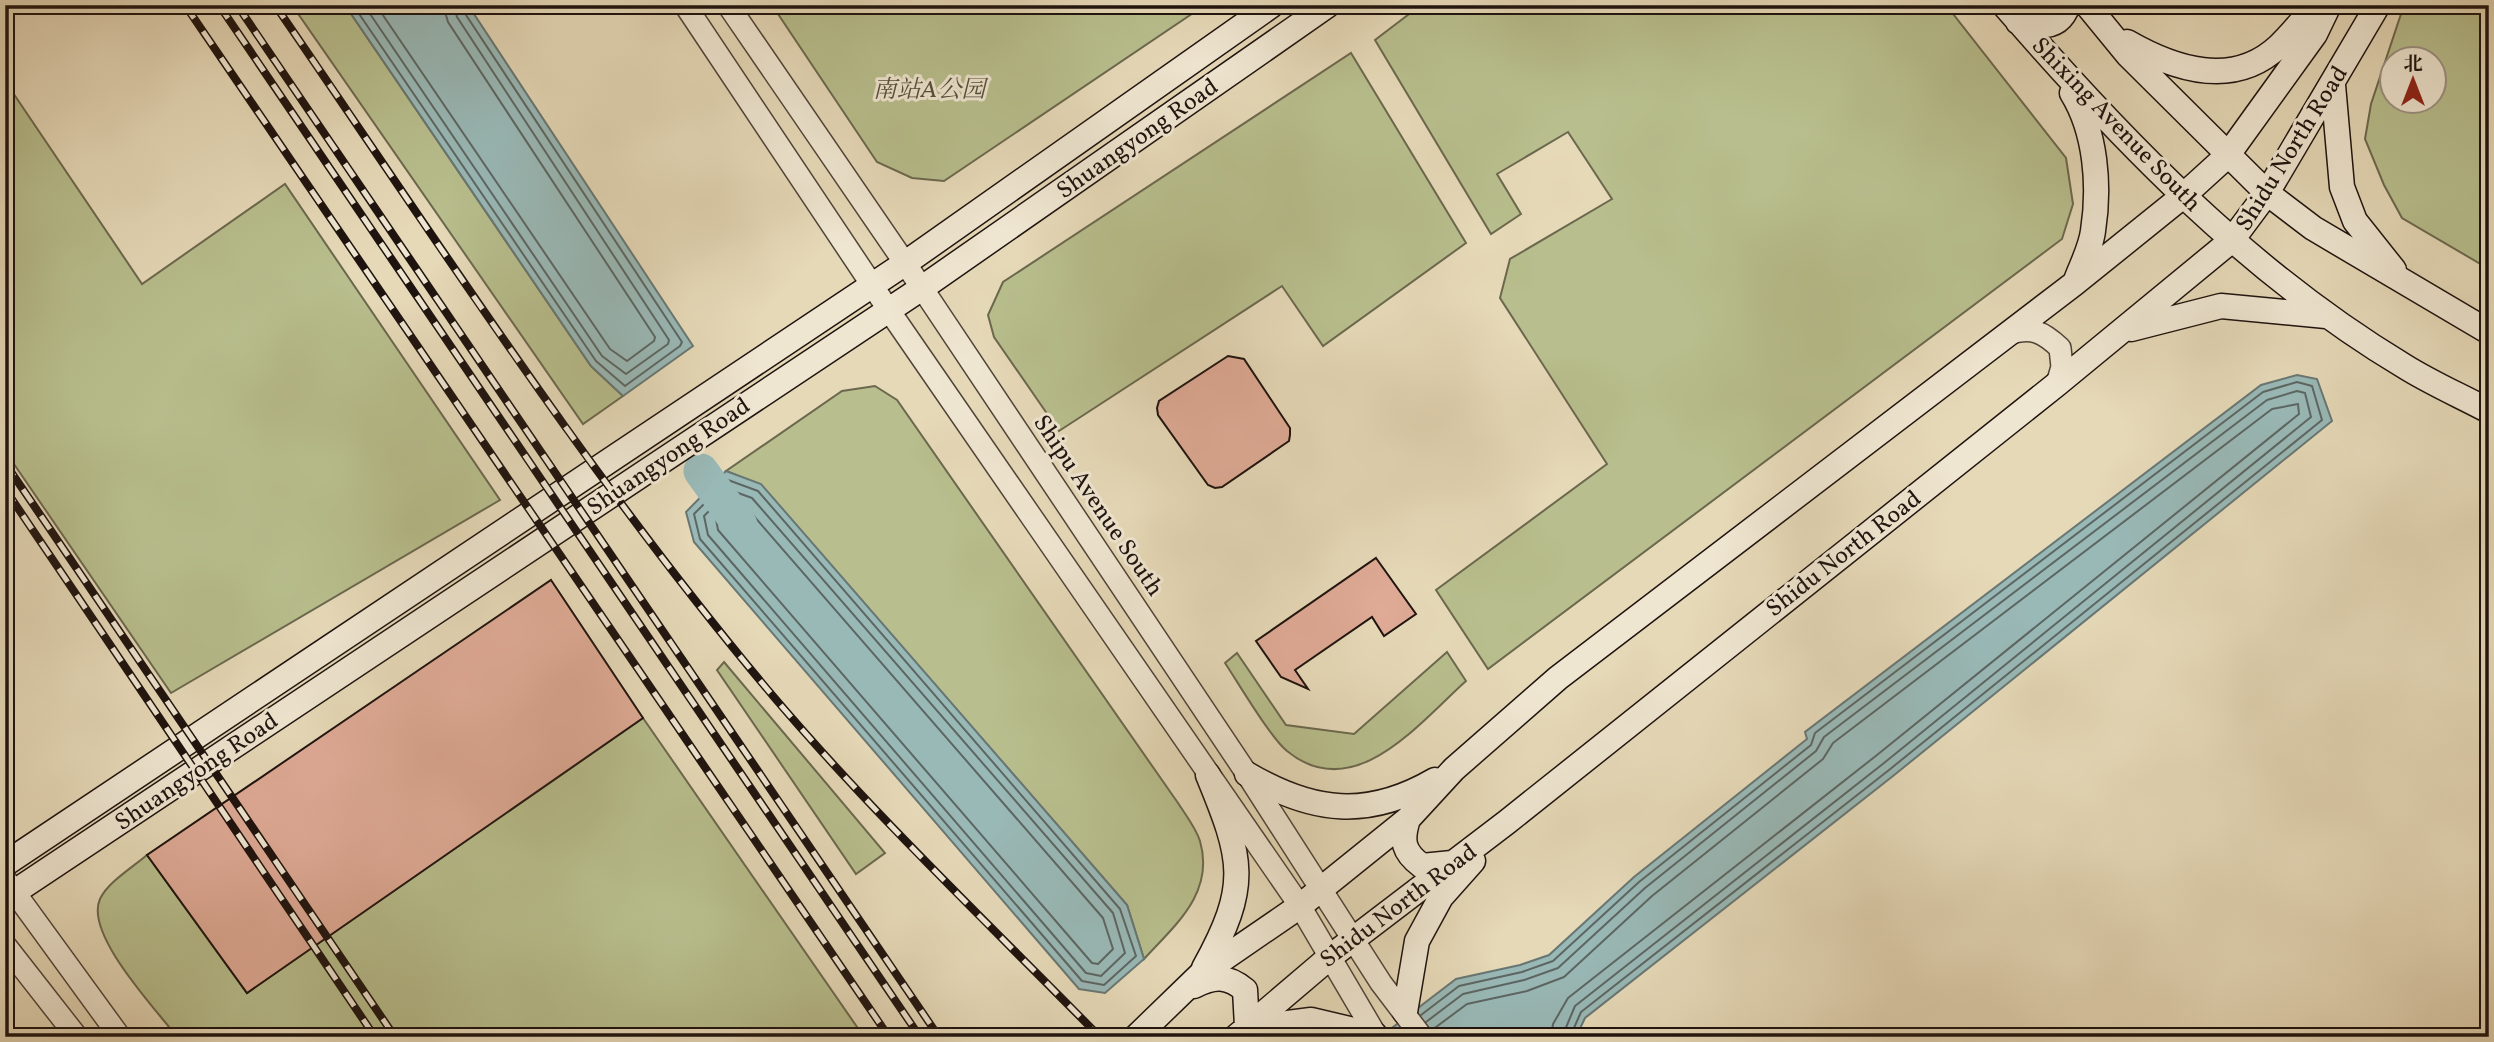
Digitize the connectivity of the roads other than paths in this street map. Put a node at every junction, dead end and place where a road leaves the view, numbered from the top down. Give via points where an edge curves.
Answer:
1 (685, 5) edge
2 (728, 5) edge
3 (1272, 5) edge
4 (1328, 5) edge
5 (2068, 5) edge
6 (2087, 5) edge
7 (2316, 5) edge
8 (2329, 5) edge
9 (2353, 5) edge
10 (2372, 5) edge
11 (2378, 5) edge
12 (2011, 13) edge
13 (2107, 30) junction
14 (2053, 63) junction
15 (2333, 85) junction
16 (2227, 156) junction
17 (2267, 193) junction
18 (2183, 196) junction
19 (2232, 240) junction
20 (904, 264) junction
21 (2075, 283) junction
22 (873, 284) junction
23 (2405, 284) junction
24 (922, 288) junction
25 (888, 309) junction
26 (2330, 316) junction
27 (2121, 332) junction
28 (2489, 332) edge
29 (2007, 334) junction
30 (2057, 384) junction
31 (2489, 411) edge
32 (1202, 708) junction
33 (1177, 732) junction
34 (1454, 769) junction
35 (1247, 774) junction
36 (1208, 775) junction
37 (1408, 819) junction
38 (1507, 822) junction
39 (1452, 863) junction
40 (5, 864) edge
41 (1322, 888) junction
42 (8, 891) edge
43 (1300, 906) junction
44 (1353, 939) junction
45 (5, 945) edge
46 (1330, 957) junction
47 (1192, 983) junction
48 (1405, 1012) junction
49 (1244, 1033) edge
50 (1376, 1036) edge
51 (77, 1037) edge
52 (120, 1037) edge
53 (1136, 1037) edge
54 (1422, 1037) edge

1 - 22 street
2 - 20 street, Shipu Avenue South
3 - 20 main road, Shuangyong Road
4 - 24 main road, Shuangyong Road
5 - 12 main road via 2064,17 2050,26 2035,27
6 - 13 main road
7 - 13 main road via 2277,48 2241,68 2206,73 2158,60
8 - 16 main road, Shidu North Road via 2315,34
9 - 10 main road via 2359,9
11 - 15 main road, Shidu North Road
12 - 14 main road, Shixing Avenue South
13 - 16 main road
14 - 18 main road, Shixing Avenue South
14 - 21 main road via 2088,124 2094,166 2093,233
15 - 17 main road, Shidu North Road
15 - 23 main road via 2342,187 2355,220
16 - 17 main road
16 - 18 main road, Shidu North Road
17 - 19 main road, Shidu North Road
17 - 23 main road via 2313,228
18 - 19 main road, Shixing Avenue South
18 - 21 main road, Shidu North Road
19 - 26 main road, Shixing Avenue South
19 - 27 main road, Shidu North Road
20 - 22 main road, Shuangyong Road
20 - 24 street, Shipu Avenue South
21 - 29 main road, Shidu North Road
22 - 25 street
22 - 40 main road, Shuangyong Road
23 - 28 main road
24 - 25 main road, Shuangyong Road
24 - 32 street, Shipu Avenue South
25 - 33 street
25 - 42 main road, Shuangyong Road
26 - 27 main road via 2221,306
26 - 31 main road, Shixing Avenue South via 2405,367
27 - 30 main road, Shidu North Road
29 - 30 street via 2024,328 2043,333 2060,348 2062,367
29 - 34 main road, Shidu North Road via 1558,678
30 - 38 main road, Shidu North Road
32 - 33 street via 1207,723 1204,733 1197,737
32 - 35 street, Shipu Avenue South
33 - 36 street
34 - 35 main road via 1407,796 1359,806 1306,802
34 - 37 main road
35 - 41 street, Shipu Avenue South
36 - 43 street
36 - 47 main road via 1234,838 1237,897
37 - 39 main road via 1403,835 1411,858 1422,866
37 - 41 main road
38 - 39 main road, Shidu North Road
38 - 48 main road via 1441,897 1416,941
39 - 44 main road, Shidu North Road
41 - 43 main road
41 - 44 street, Shipu Avenue South
42 - 52 street
43 - 46 street
43 - 47 main road
44 - 46 main road, Shidu North Road
44 - 48 street, Shipu Avenue South
45 - 51 street
46 - 49 main road, Shidu North Road
46 - 50 street
47 - 49 main road via 1231,979 1245,990
47 - 53 main road
48 - 50 street via 1391,1010 1379,1018
48 - 54 street, Shipu Avenue South
49 - 50 main road via 1311,1020

